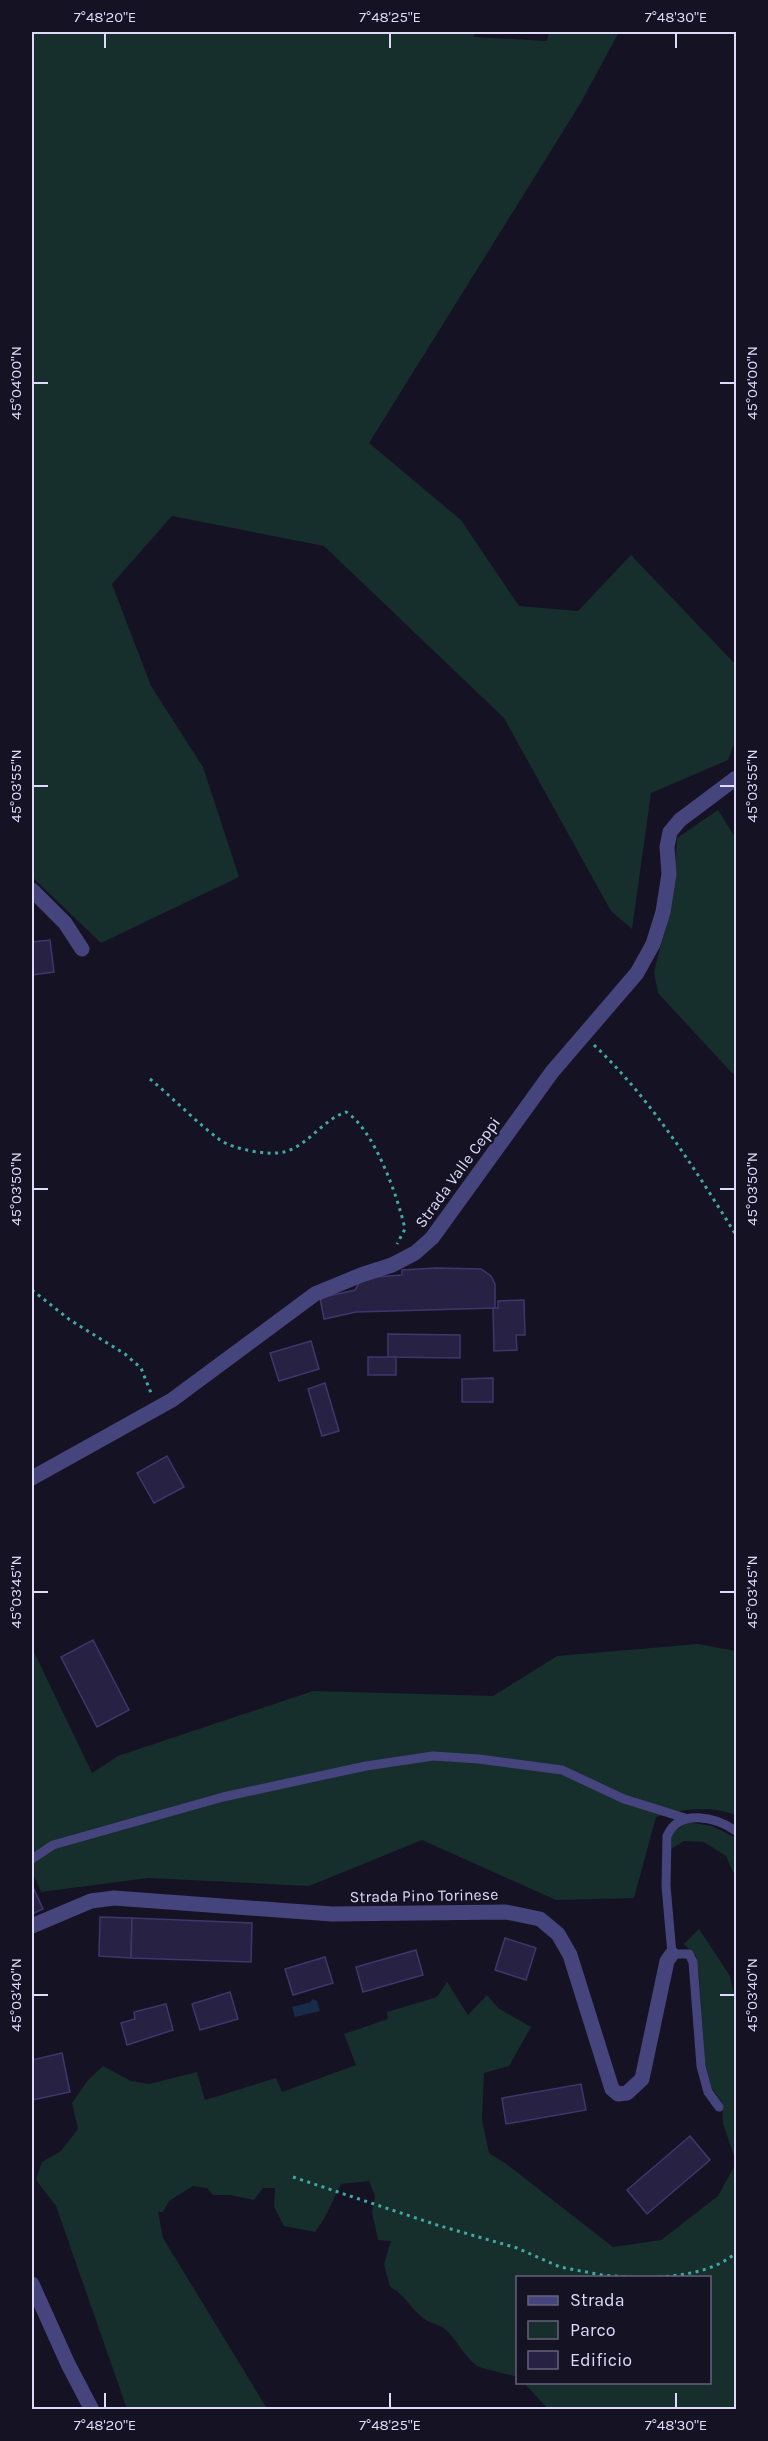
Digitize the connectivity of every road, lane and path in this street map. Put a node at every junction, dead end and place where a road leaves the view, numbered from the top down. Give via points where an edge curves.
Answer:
1 (736, 778) edge
2 (32, 890) edge
3 (82, 950) dead end
4 (584, 1035) junction
5 (150, 1079) dead end
6 (736, 1235) edge
7 (395, 1246) dead end
8 (32, 1290) edge
9 (158, 1408) junction
10 (32, 1478) edge
11 (685, 1818) junction
12 (736, 1831) edge
13 (32, 1859) edge
14 (32, 1926) edge
15 (672, 1954) junction
16 (719, 2107) dead end
17 (293, 2177) dead end
18 (736, 2253) edge
19 (620, 2276) edge
20 (665, 2276) edge
21 (32, 2284) edge
22 (92, 2409) edge

1 - 4 street, Strada Valle Ceppi via 670,832 669,874 653,944 637,973
2 - 3 street via 65,922
4 - 6 path via 615,1065 687,1158
4 - 9 street, Strada Valle Ceppi via 552,1072 432,1238 416,1253 315,1294
5 - 7 path via 222,1141 254,1152 284,1152 334,1116 346,1112 354,1117 378,1156 400,1208 405,1229
8 - 9 path via 141,1368
9 - 10 street, Strada Valle Ceppi
11 - 12 lane via 703,1818
11 - 13 lane via 624,1799 562,1770 433,1756 366,1766 223,1797 52,1845
11 - 15 lane via 671,1828 668,1836 666,1886
14 - 15 street, Strada Pino Torinese via 91,1901 114,1898 332,1914 506,1912 540,1919 558,1934 570,1955 612,2089 618,2094 627,2093 642,2079 667,1961
15 - 16 lane via 689,1954 693,1962 700,2066 708,2092
17 - 19 path via 517,2247 560,2267
18 - 20 path via 724,2263 693,2274
21 - 22 street

